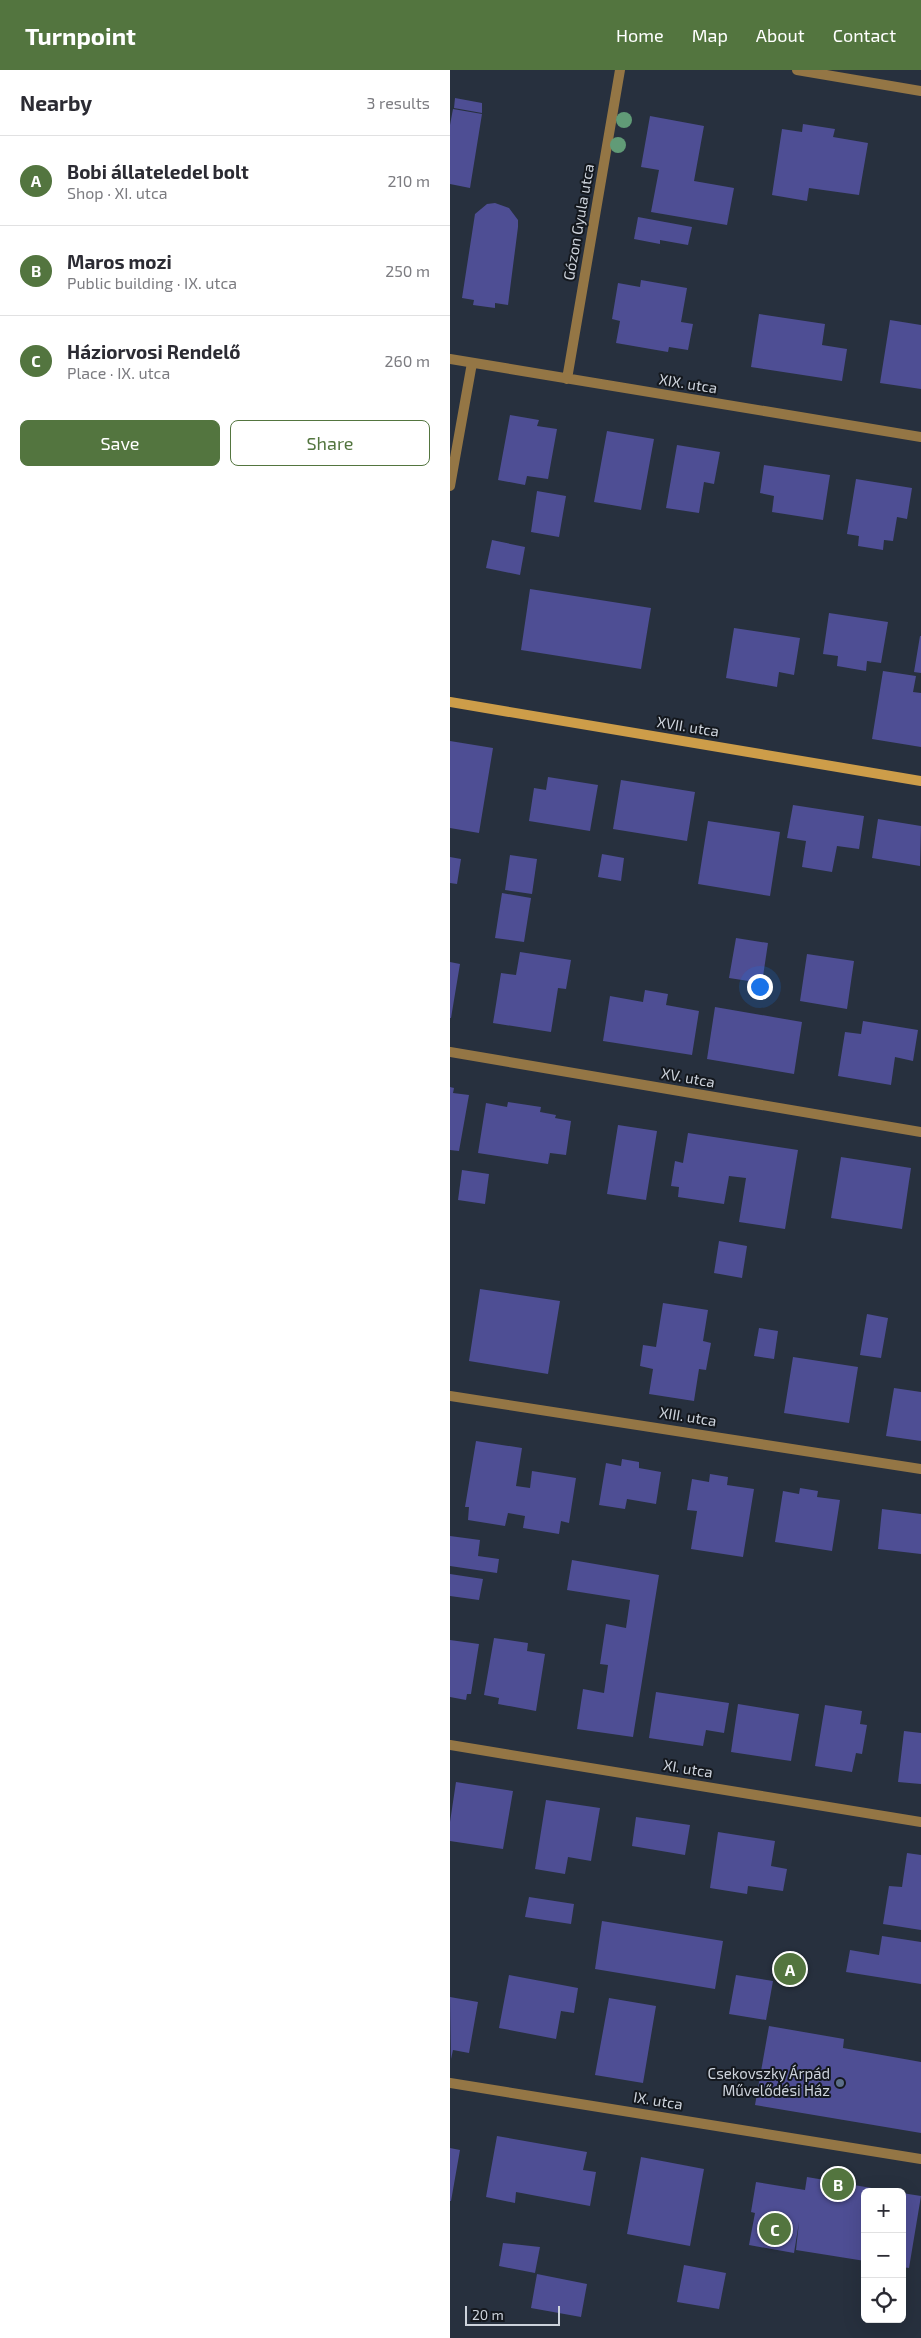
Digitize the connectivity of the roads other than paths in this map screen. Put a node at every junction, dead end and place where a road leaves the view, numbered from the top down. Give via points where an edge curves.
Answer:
1 (620, 70) edge
2 (797, 70) edge
3 (921, 91) edge
4 (450, 359) edge
5 (472, 362) junction
6 (567, 379) junction
7 (921, 437) edge
8 (450, 486) edge
9 (450, 702) edge
10 (921, 781) edge
11 (450, 1052) edge
12 (921, 1132) edge
13 (450, 1396) edge
14 (921, 1469) edge
15 (450, 1745) edge
16 (921, 1822) edge
17 (450, 2083) edge
18 (921, 2158) edge

1 - 6 street, Gózon Gyula utca
2 - 3 street
4 - 5 street, XIX. utca
5 - 6 street, XIX. utca
5 - 8 street
6 - 7 street, XIX. utca
9 - 10 street, XVII. utca
11 - 12 street, XV. utca
13 - 14 street, XIII. utca
15 - 16 street, XI. utca
17 - 18 street, IX. utca

